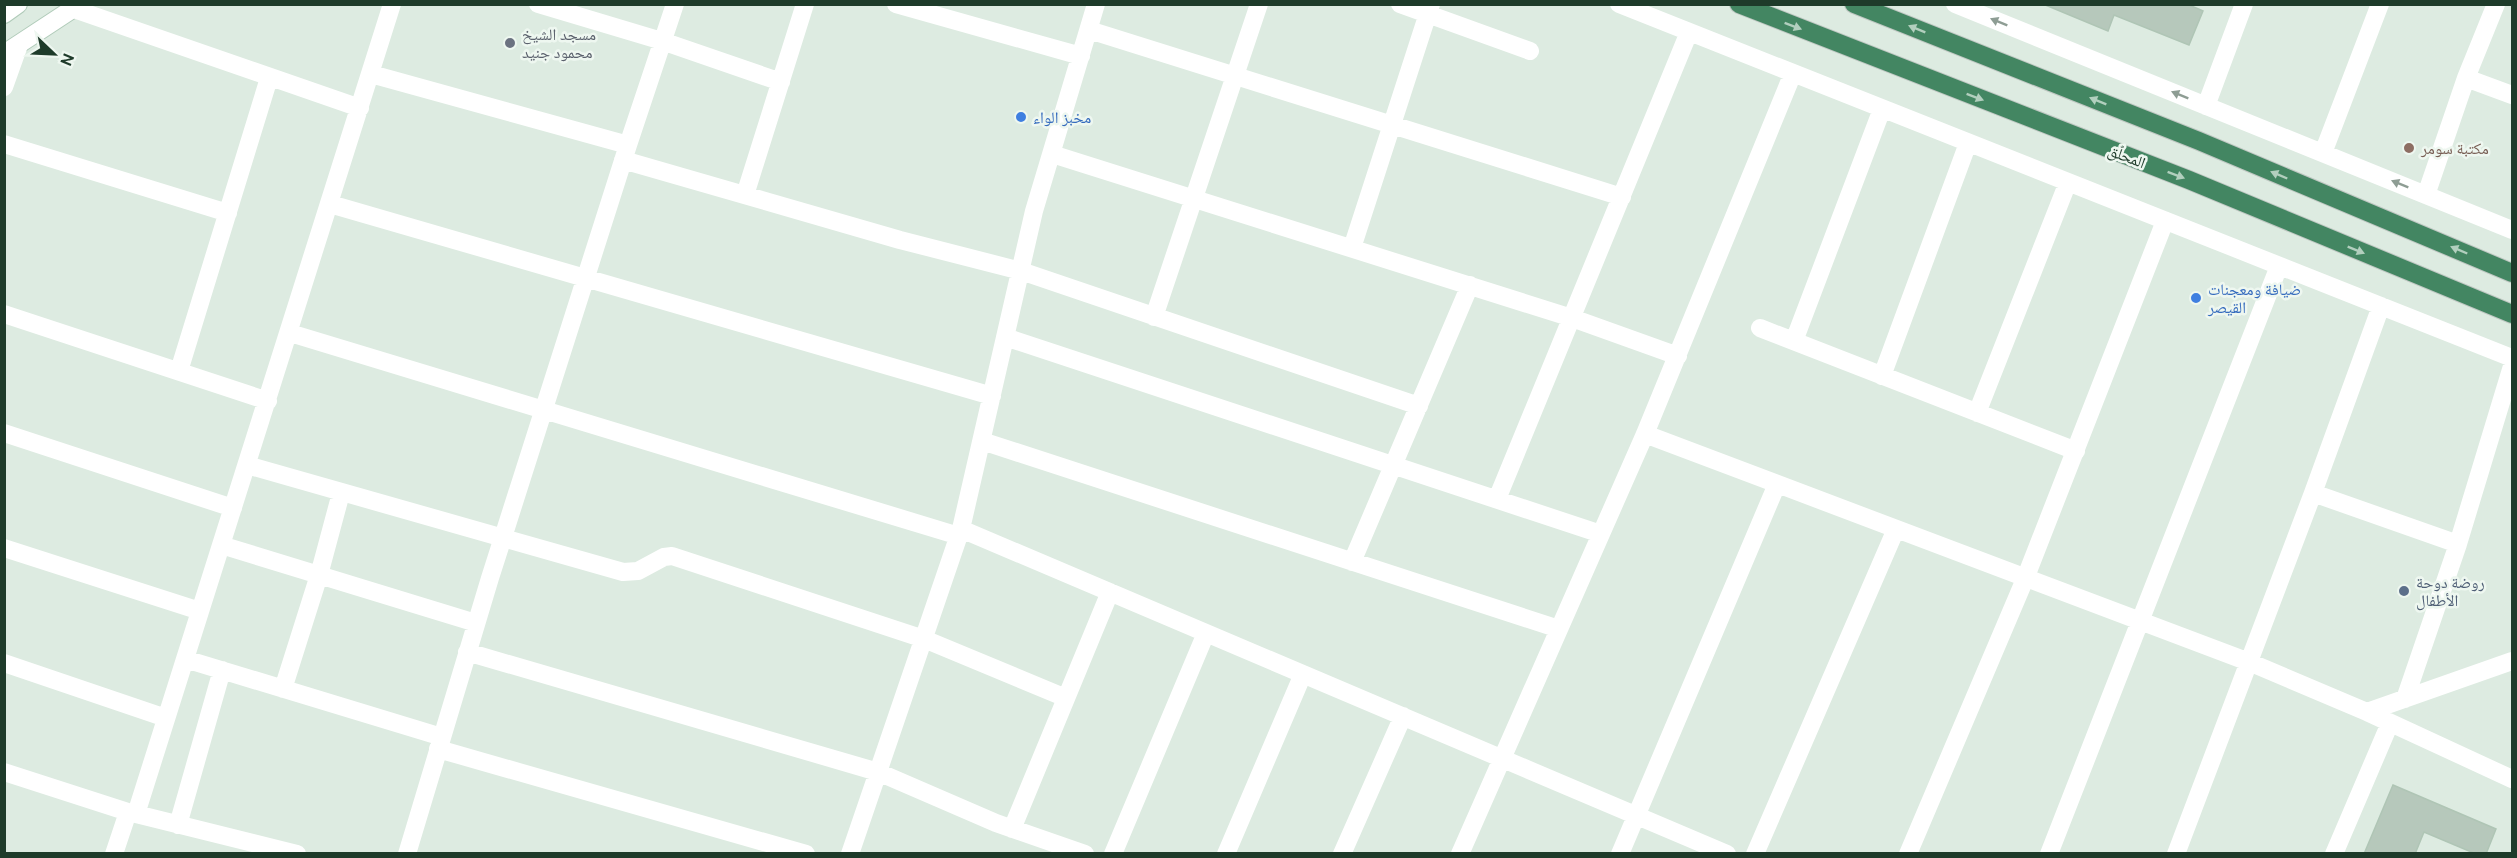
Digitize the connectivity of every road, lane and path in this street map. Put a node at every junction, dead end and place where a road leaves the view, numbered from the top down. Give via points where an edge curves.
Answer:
1 (18, 4) edge
2 (392, 4) edge
3 (538, 4) edge
4 (675, 4) edge
5 (805, 4) edge
6 (896, 4) edge
7 (1096, 4) edge
8 (1259, 4) edge
9 (1400, 4) edge
10 (1619, 4) edge
11 (1739, 4) edge
12 (1854, 4) edge
13 (1955, 4) edge
14 (2380, 4) edge
15 (2496, 4) edge
16 (2240, 6) edge
17 (77, 7) edge
18 (1429, 10) edge
19 (4, 14) edge
20 (1089, 30) junction
21 (1689, 32) junction
22 (662, 41) junction
23 (12, 49) edge
24 (1530, 51) dead end
25 (1081, 56) junction
26 (1793, 73) junction
27 (370, 74) junction
28 (1236, 76) junction
29 (269, 78) junction
30 (2466, 78) junction
31 (782, 82) junction
32 (4, 87) edge
33 (2512, 95) edge
34 (2206, 106) junction
35 (360, 108) junction
36 (1882, 109) junction
37 (1390, 125) junction
38 (1968, 143) junction
39 (4, 144) edge
40 (626, 153) junction
41 (2323, 153) junction
42 (1052, 154) junction
43 (2068, 182) junction
44 (745, 195) junction
45 (2426, 195) junction
46 (1622, 197) junction
47 (1194, 199) junction
48 (330, 204) junction
49 (228, 213) junction
50 (2165, 221) junction
51 (2512, 230) edge
52 (1352, 248) junction
53 (2279, 266) junction
54 (1021, 271) junction
55 (2512, 273) edge
56 (586, 277) junction
57 (1470, 285) junction
58 (2381, 306) junction
59 (4, 314) edge
60 (2512, 314) edge
61 (1154, 317) junction
62 (1572, 318) junction
63 (1760, 328) dead end
64 (290, 333) junction
65 (1005, 337) junction
66 (1794, 341) junction
67 (1678, 357) junction
68 (2512, 358) edge
69 (2512, 366) edge
70 (179, 371) junction
71 (1882, 375) junction
72 (992, 396) junction
73 (268, 400) junction
74 (1419, 406) junction
75 (544, 408) junction
76 (1977, 412) junction
77 (4, 433) edge
78 (1645, 434) junction
79 (982, 441) junction
80 (2076, 451) junction
81 (247, 465) junction
82 (1393, 465) junction
83 (1777, 484) junction
84 (341, 493) junction
85 (2313, 493) junction
86 (1497, 499) junction
87 (233, 508) junction
88 (1896, 529) junction
89 (960, 533) junction
90 (1601, 534) junction
91 (502, 540) junction
92 (2457, 544) junction
93 (221, 545) junction
94 (4, 548) edge
95 (1352, 562) junction
96 (319, 575) junction
97 (2025, 579) junction
98 (1110, 592) junction
99 (200, 611) junction
100 (2141, 622) junction
101 (476, 623) junction
102 (1559, 629) junction
103 (1206, 633) junction
104 (924, 639) junction
105 (467, 652) junction
106 (185, 659) junction
107 (2249, 662) junction
108 (2512, 662) edge
109 (4, 663) edge
110 (222, 670) junction
111 (1303, 674) junction
112 (283, 689) junction
113 (1066, 698) junction
114 (2405, 699) junction
115 (2367, 712) junction
116 (1403, 716) junction
117 (166, 718) junction
118 (2390, 723) junction
119 (440, 743) junction
120 (1503, 759) junction
121 (4, 772) edge
122 (878, 772) junction
123 (2512, 779) edge
124 (132, 813) junction
125 (1637, 816) junction
126 (178, 825) junction
127 (1012, 829) junction
128 (114, 854) edge
129 (297, 854) edge
130 (407, 854) edge
131 (806, 854) edge
132 (850, 854) edge
133 (1085, 854) edge
134 (1113, 854) edge
135 (1226, 854) edge
136 (1342, 854) edge
137 (1460, 854) edge
138 (1620, 854) edge
139 (1727, 854) edge
140 (1755, 854) edge
141 (1908, 854) edge
142 (2049, 854) edge
143 (2176, 854) edge
144 (2334, 854) edge

1 - 19 street
2 - 27 street
3 - 22 street
4 - 22 street
5 - 31 street
6 - 25 street
7 - 20 street
8 - 28 street
9 - 18 street
10 - 21 street
11 -> 60 highway, المحلّق via 2189,180
55 -> 12 highway via 2199,141
34 -> 13 street
14 - 41 street
15 - 30 street
16 - 34 street
17 - 23 street
17 - 29 street
18 - 24 street
18 - 37 street
20 - 25 street
20 - 28 street
21 - 26 street
21 - 46 street
22 - 31 street
22 - 40 street
23 - 32 street
25 - 42 street
26 - 36 street
26 - 67 street
27 - 35 street
27 - 40 street
28 - 37 street
28 - 47 street
29 - 35 street
29 - 49 street
30 - 33 street
30 - 45 street
31 - 44 street
34 - 41 street
35 - 48 street
36 - 38 street
36 - 66 street
37 - 46 street
37 - 52 street
38 - 43 street
38 - 71 street
39 - 49 street
40 - 44 street
40 - 56 street
45 -> 41 street
42 - 47 street
42 - 54 street
43 - 50 street
43 - 76 street
44 - 54 street
45 - 51 street
46 - 62 street
47 - 52 street
47 - 61 street
48 - 56 street
48 - 64 street
49 - 70 street
50 - 53 street
50 - 80 street
52 - 57 street
53 - 58 street
53 - 100 street
54 - 61 street
54 - 65 street
56 - 72 street
56 - 75 street
57 - 62 street
57 - 74 street
58 - 68 street
58 - 85 street
59 - 70 street
61 - 74 street
62 - 67 street
62 - 86 street
63 - 66 street
64 - 73 street
64 - 75 street
65 - 72 street
65 - 82 street
66 - 71 street
67 - 78 street
69 - 92 street
70 - 73 street
71 - 76 street
72 - 79 street
73 - 81 street
74 - 82 street
75 - 89 street
75 - 91 street
76 - 80 street
77 - 87 street
78 - 83 street
78 - 90 street
79 - 89 street
79 - 95 street
80 - 97 street
81 - 84 street
81 - 87 street
82 - 86 street
82 - 95 street
83 - 88 street
83 - 125 street
84 - 91 street
84 - 96 street
85 - 92 street
85 - 107 street
86 - 90 street
87 - 93 street
88 - 97 street
88 - 140 street
89 - 98 street
89 - 104 street
90 - 102 street
91 - 101 street
91 - 104 street via 623,572 638,571 672,556
92 - 114 street
93 - 96 street
93 - 99 street
94 - 99 street
95 - 102 street
96 - 101 street
96 - 112 street
97 - 100 street
97 - 141 street
98 - 103 street
98 - 113 street
99 - 106 street
100 - 107 street
100 - 142 street
101 - 105 street
102 - 120 street
103 - 111 street
103 - 134 street
104 - 113 street
104 - 122 street
105 - 119 street
105 - 122 street
106 - 110 street
106 - 117 street
107 - 115 street
107 - 143 street
108 - 114 street
109 - 117 street
110 - 112 street
110 - 126 street
111 - 116 street
111 - 135 street
112 - 119 street
113 - 127 street
114 - 115 street
115 - 118 street
116 - 120 street
116 - 136 street
117 - 124 street
118 - 123 street
118 - 144 street
119 - 130 street
119 - 131 street
120 - 125 street
120 - 137 street
121 - 124 street
122 - 127 street
122 - 132 street
124 - 126 street
124 - 128 street
125 - 138 street
125 - 139 street
126 - 129 street
127 - 133 street

